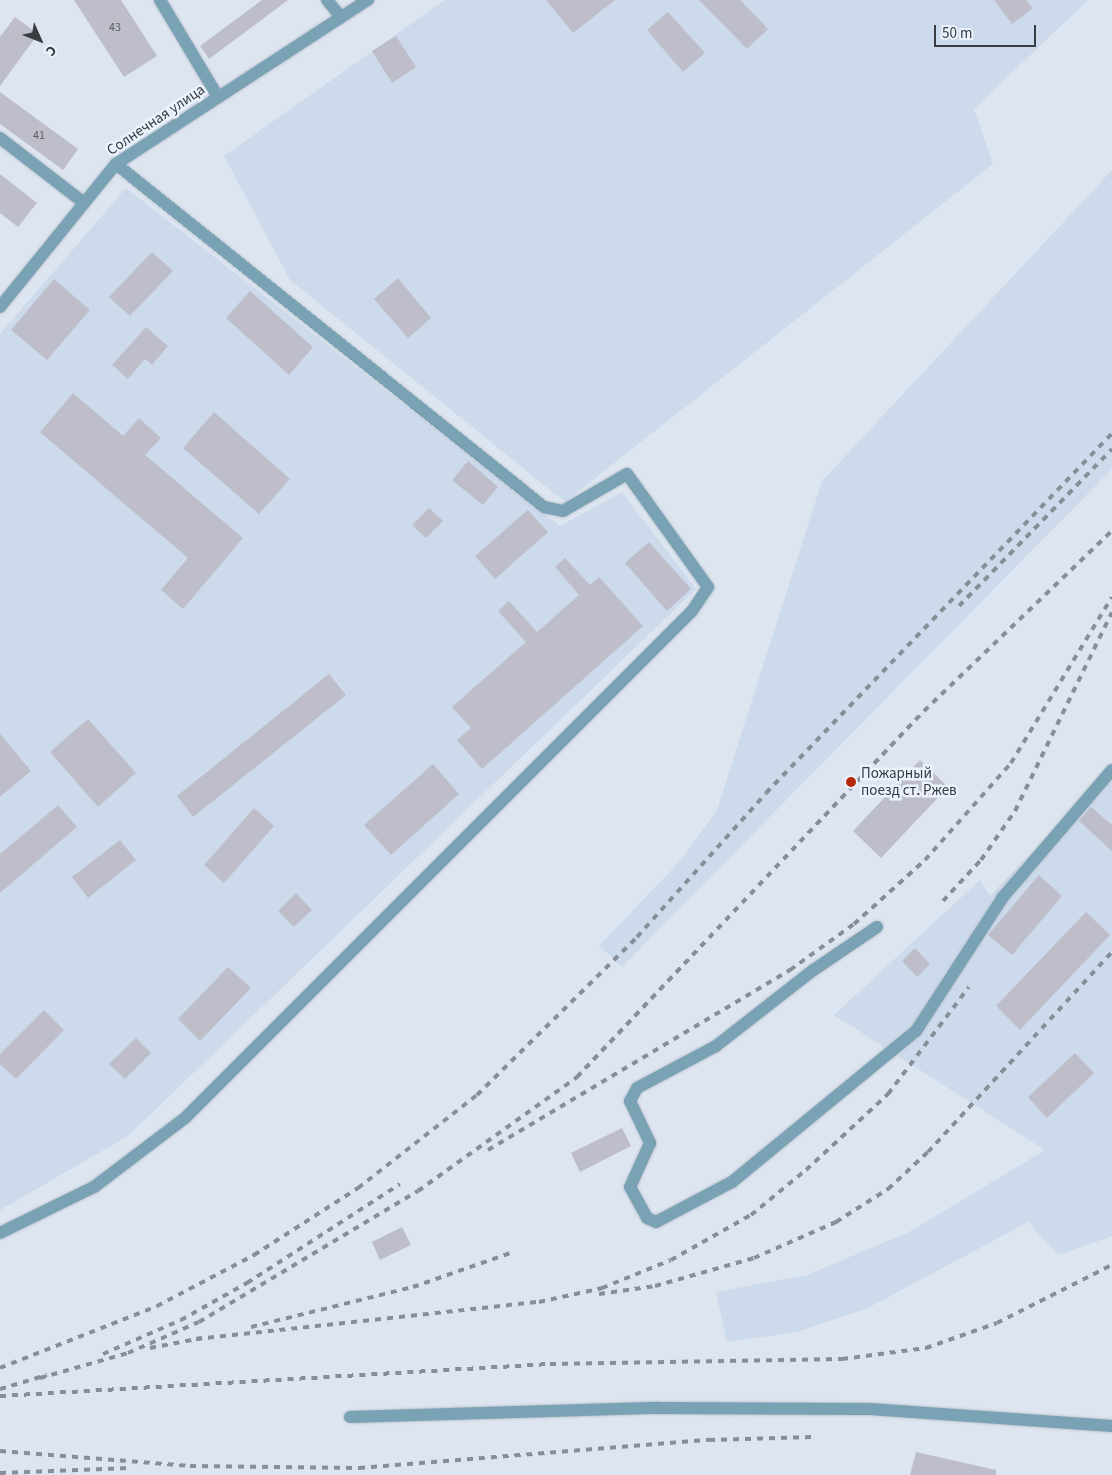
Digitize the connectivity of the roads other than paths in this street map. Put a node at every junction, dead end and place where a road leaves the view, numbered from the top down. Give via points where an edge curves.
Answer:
1 (160, 0) edge
2 (327, 0) edge
3 (368, 0) edge
4 (341, 17) junction
5 (218, 97) junction
6 (0, 138) edge
7 (116, 164) junction
8 (84, 203) junction
9 (0, 307) edge
10 (1112, 770) edge
11 (877, 927) dead end
12 (0, 1234) edge
13 (350, 1417) dead end
14 (1112, 1426) edge

1 - 5 street
2 - 4 street
3 - 4 street, Солнечная улица
4 - 5 street, Солнечная улица
5 - 7 street, Солнечная улица
6 - 8 street
7 - 8 street, Солнечная улица
7 - 12 street via 544,507 563,512 627,474 708,587 692,611 186,1118 94,1187
8 - 9 street, Солнечная улица
10 - 11 street via 1003,897 916,1031 732,1182 656,1222 647,1218 630,1187 650,1143 630,1101 637,1088 716,1046 812,971
13 - 14 street via 658,1408 870,1409

